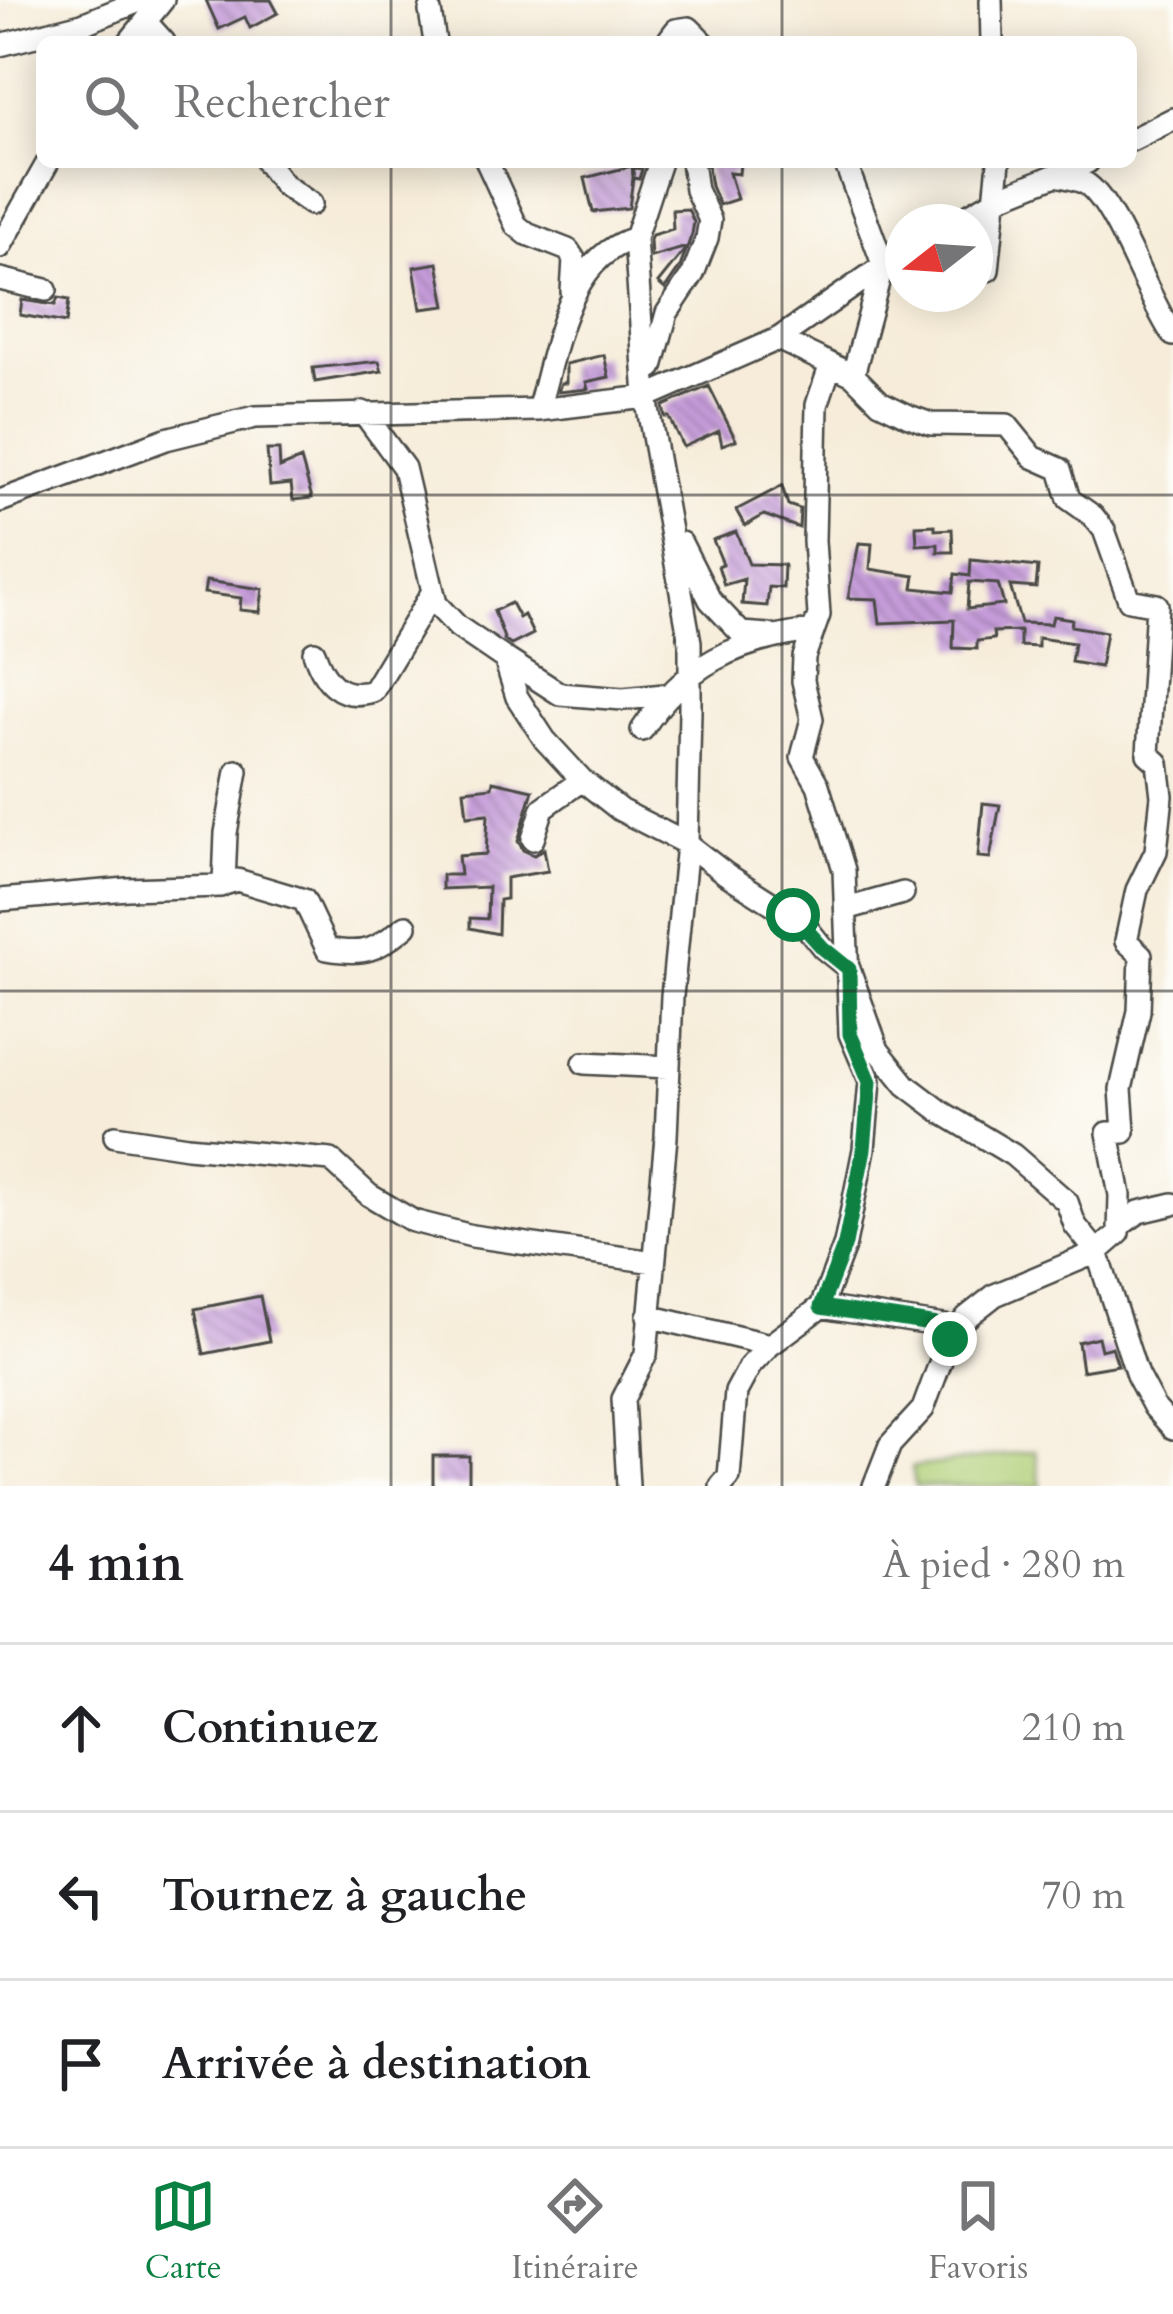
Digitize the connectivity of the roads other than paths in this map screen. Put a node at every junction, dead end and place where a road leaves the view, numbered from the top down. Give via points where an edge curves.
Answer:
1 (163, 0) edge
2 (991, 0) edge
3 (144, 11) edge
4 (430, 11) dead end
5 (434, 36) edge
6 (672, 36) edge
7 (697, 36) edge
8 (992, 36) edge
9 (0, 45) edge
10 (1173, 119) edge
11 (1137, 137) edge
12 (45, 168) edge
13 (271, 168) edge
14 (490, 168) edge
15 (658, 168) edge
16 (693, 168) edge
17 (848, 168) edge
18 (999, 168) edge
19 (1078, 172) edge
20 (997, 199) junction
21 (311, 204) dead end
22 (988, 204) edge
23 (993, 230) edge
24 (635, 238) junction
25 (885, 242) edge
26 (0, 247) edge
27 (885, 264) edge
28 (0, 279) edge
29 (885, 281) edge
30 (46, 290) dead end
31 (571, 304) junction
32 (1173, 335) edge
33 (778, 339) junction
34 (830, 367) junction
35 (853, 375) junction
36 (646, 397) junction
37 (538, 410) junction
38 (363, 412) junction
39 (0, 501) edge
40 (667, 511) junction
41 (432, 593) junction
42 (812, 632) junction
43 (775, 636) junction
44 (314, 652) dead end
45 (505, 659) junction
46 (690, 676) junction
47 (664, 695) junction
48 (642, 730) dead end
49 (237, 771) dead end
50 (582, 780) junction
51 (533, 839) dead end
52 (686, 844) junction
53 (224, 884) junction
54 (903, 893) dead end
55 (0, 900) edge
56 (846, 909) junction
57 (406, 926) dead end
58 (849, 969) junction
59 (584, 1063) dead end
60 (669, 1067) junction
61 (115, 1136) dead end
62 (1173, 1204) edge
63 (1119, 1226) junction
64 (1097, 1252) junction
65 (654, 1262) junction
66 (821, 1307) junction
67 (649, 1316) junction
68 (957, 1328) junction
69 (770, 1345) junction
70 (1173, 1428) edge
71 (628, 1486) edge
72 (721, 1486) edge
73 (874, 1486) edge

1 - 3 street
2 - 8 street
3 - 9 street
4 - 5 street
6 - 7 street via 689,28
10 - 11 street
12 - 26 street
13 - 21 street
14 - 31 street via 516,225 574,259
15 - 24 street
16 - 36 street via 710,220 707,238 667,313
17 - 25 street
18 - 20 street
19 - 20 street
19 - 32 street
20 - 22 street
20 - 23 street
24 - 31 street via 604,250
24 - 36 street
27 - 33 street
28 - 30 street
29 - 35 street
31 - 37 street
33 - 34 street
33 - 36 street
34 - 35 street
34 - 42 street via 817,405 819,615
35 - 63 street via 880,402 931,424 1006,425 1027,452 1060,469 1069,500 1099,522 1129,600 1157,604 1148,754 1158,763 1162,796 1156,851 1126,941 1141,955 1121,1089 1124,1132 1108,1133
36 - 37 street
36 - 40 street
37 - 38 street
38 - 39 street via 255,417 166,439
38 - 41 street via 404,468
40 - 43 street via 710,600 742,632
40 - 46 street
41 - 44 street via 373,691 337,689
41 - 45 street via 458,627
42 - 43 street
42 - 56 street via 803,670 812,719 802,757 844,870
43 - 46 street
45 - 47 street via 560,694
45 - 50 street via 545,740
46 - 47 street
46 - 52 street
47 - 48 street
49 - 53 street
50 - 51 street via 543,808
50 - 52 street
52 - 58 street via 803,922
52 - 60 street
53 - 55 street
53 - 57 street via 237,880 304,900 327,949 357,954
54 - 56 street
56 - 58 street
58 - 64 street via 891,1069 1067,1202
58 - 66 street via 850,1034 870,1082 845,1244
59 - 60 street
60 - 65 street
61 - 65 street via 331,1160 413,1221
62 - 63 street
63 - 64 street via 1118,1237
64 - 68 street via 995,1295
64 - 70 street via 1137,1376
65 - 67 street
66 - 68 street
66 - 69 street
67 - 69 street
67 - 71 street via 646,1354 622,1399
68 - 73 street via 922,1409 890,1445
69 - 72 street via 736,1392 729,1477

